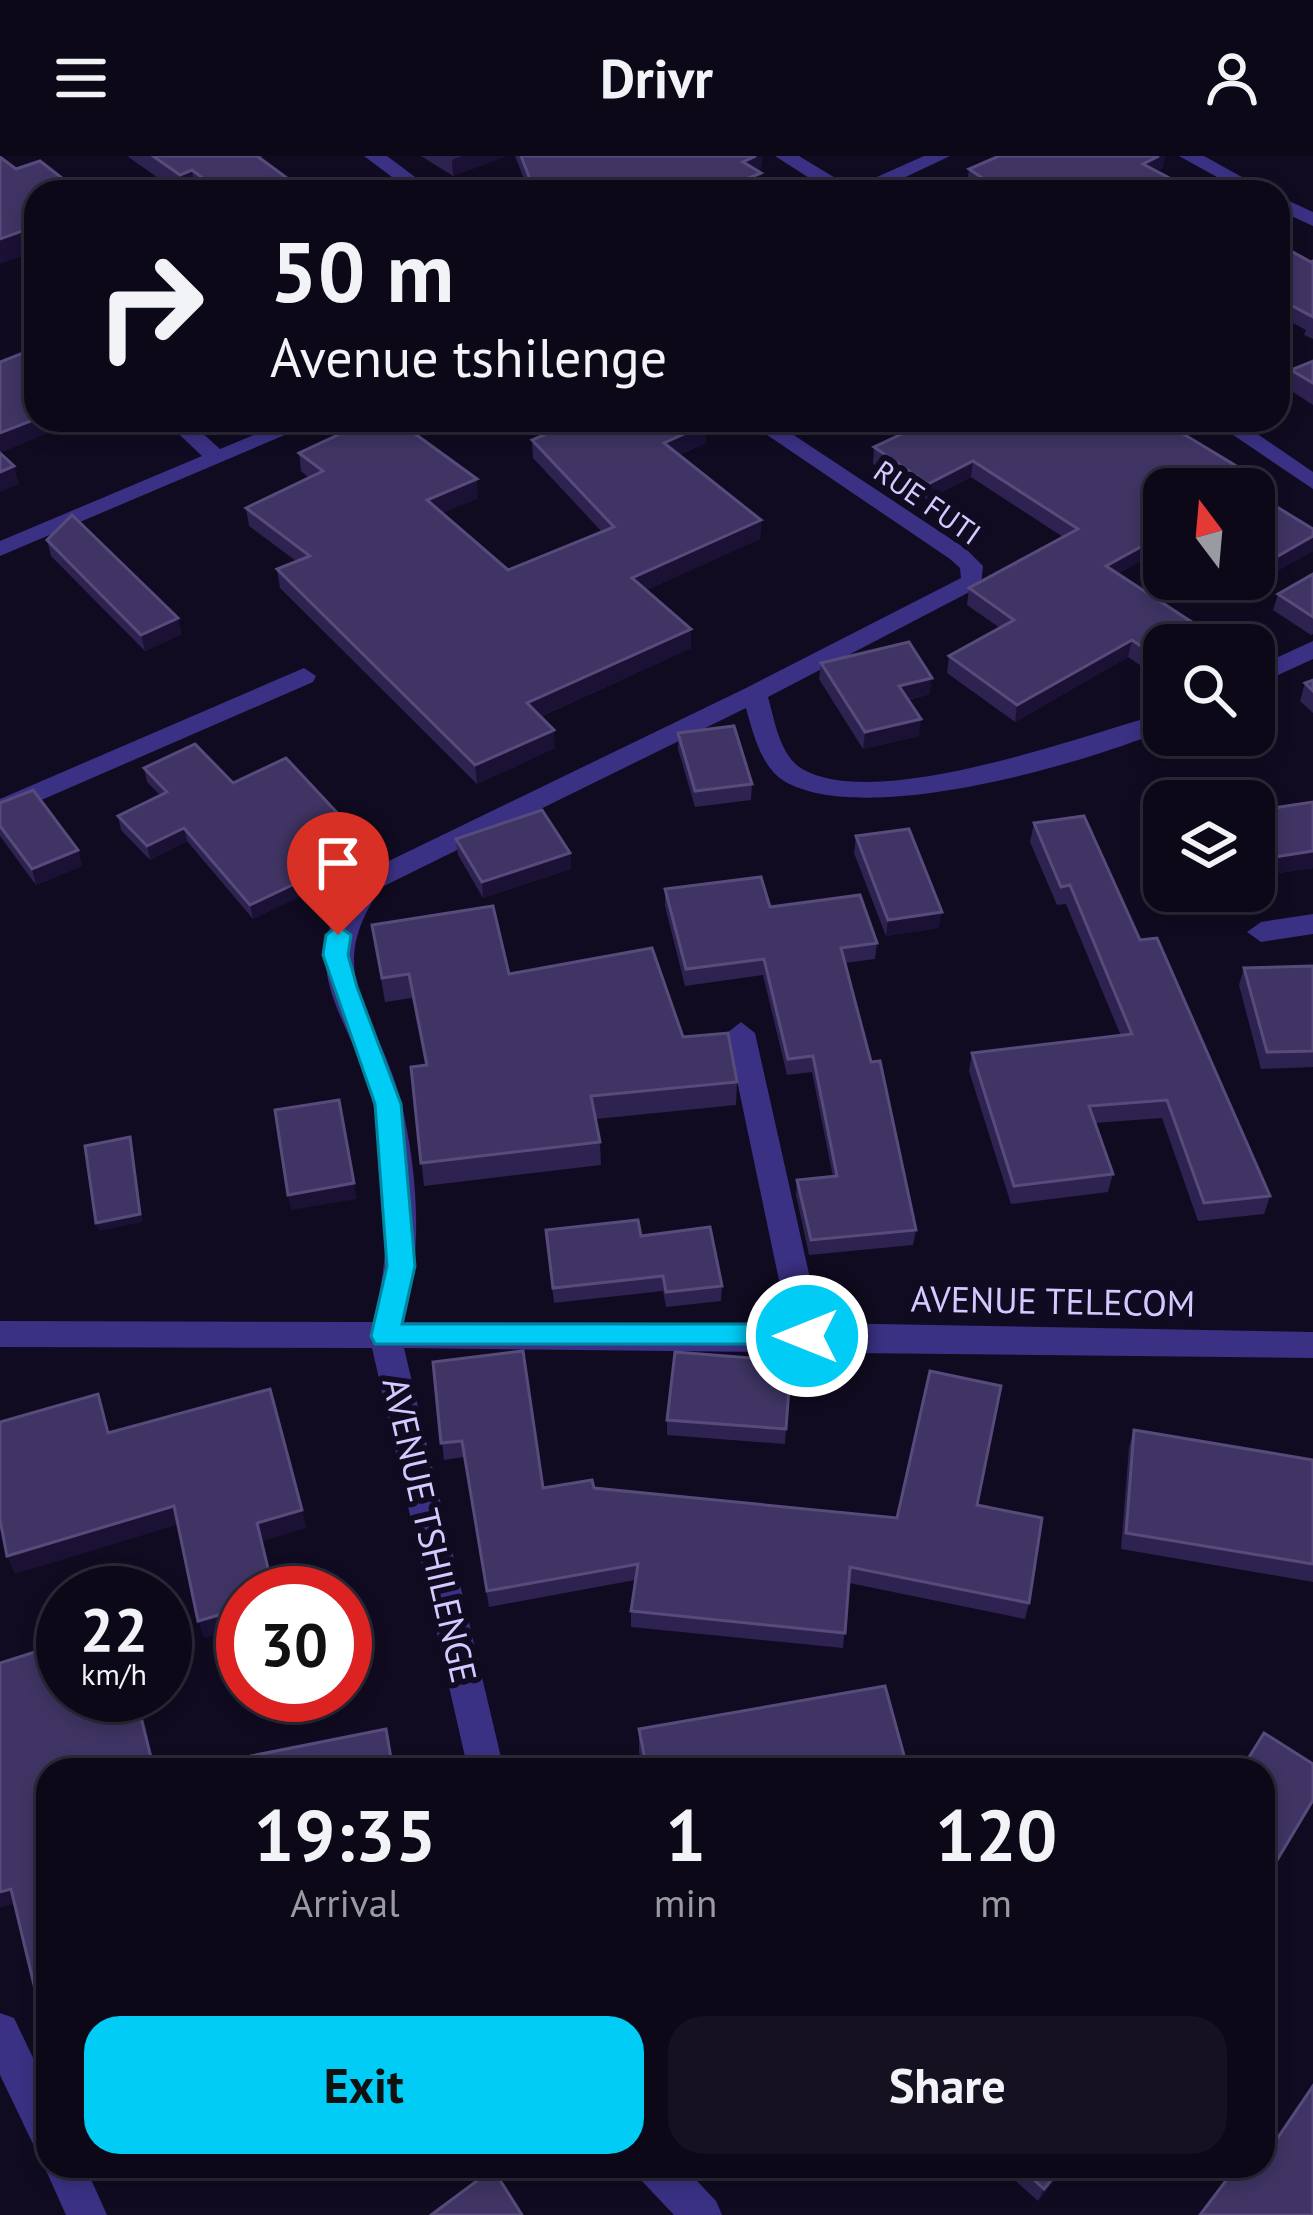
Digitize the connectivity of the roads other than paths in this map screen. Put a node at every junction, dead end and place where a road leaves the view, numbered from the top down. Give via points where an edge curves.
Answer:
1 (374, 156) edge
2 (785, 156) edge
3 (940, 156) edge
4 (1189, 156) edge
5 (408, 180) edge
6 (825, 180) edge
7 (885, 180) edge
8 (1236, 180) edge
9 (188, 432) edge
10 (280, 432) edge
11 (774, 432) edge
12 (1240, 432) edge
13 (217, 458) junction
14 (1313, 482) edge
15 (0, 549) edge
16 (1313, 649) edge
17 (1275, 668) edge
18 (304, 676) dead end
19 (755, 694) junction
20 (1143, 732) edge
21 (0, 809) edge
22 (1313, 924) edge
23 (1261, 932) dead end
24 (741, 1033) dead end
25 (0, 1334) edge
26 (385, 1336) junction
27 (807, 1336) junction
28 (1313, 1345) edge
29 (483, 1758) edge
30 (0, 2032) edge
31 (36, 2107) edge
32 (70, 2178) edge
33 (667, 2178) edge
34 (87, 2215) edge
35 (702, 2215) edge

1 - 5 street
2 - 6 street
3 - 7 street
4 - 8 street
9 - 13 street
10 - 13 street
11 - 19 street, RUE FUTI via 958,554 973,581
12 - 14 street
13 - 15 street
16 - 17 street
18 - 21 street
19 - 20 street via 772,751 793,775 834,790 1019,770
19 - 26 street, AVENUE TSHILENGE via 373,880 346,910 336,955 388,1104 401,1266
22 - 23 street
24 - 27 street
25 - 26 street, AVENUE TELECOM
26 - 27 street, AVENUE TELECOM
26 - 29 street, AVENUE TSHILENGE
27 - 28 street, AVENUE TELECOM
30 - 31 street
32 - 34 street
33 - 35 street

